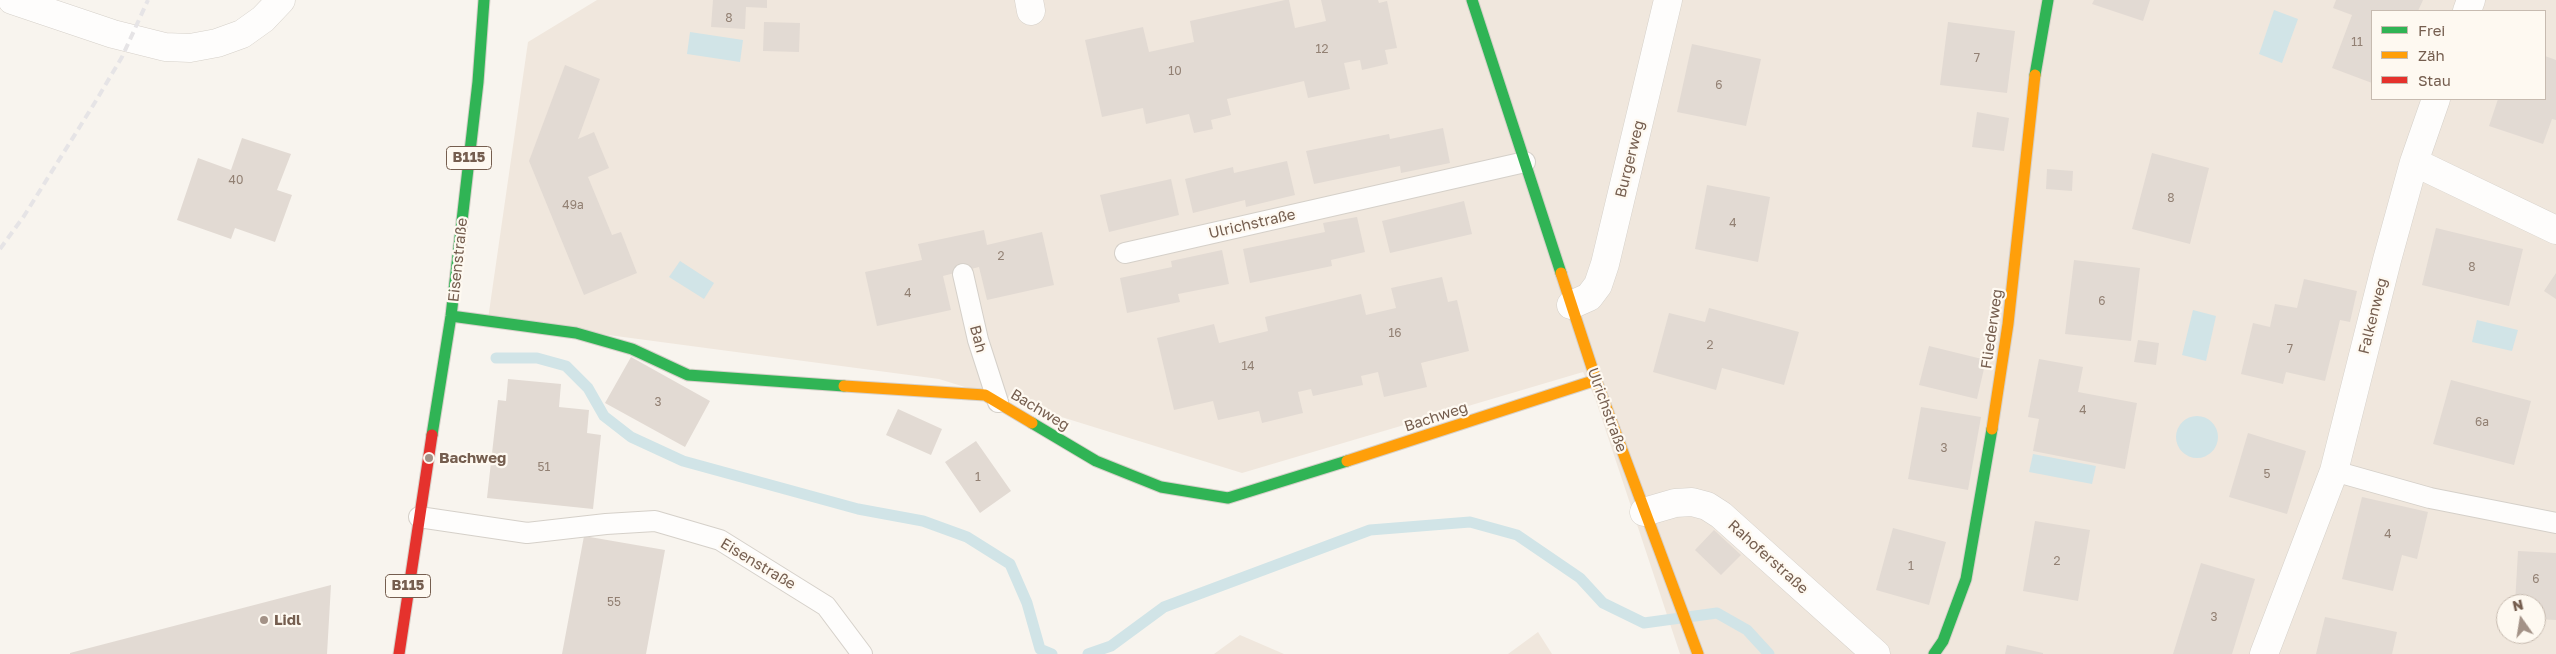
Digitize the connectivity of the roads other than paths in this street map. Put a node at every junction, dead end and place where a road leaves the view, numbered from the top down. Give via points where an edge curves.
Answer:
1 (12, 0) edge
2 (281, 0) edge
3 (484, 0) edge
4 (1472, 0) edge
5 (1668, 0) edge
6 (2048, 0) edge
7 (2436, 100) edge
8 (1525, 162) junction
9 (2414, 162) junction
10 (2556, 230) edge
11 (1124, 252) dead end
12 (963, 274) dead end
13 (1571, 305) junction
14 (451, 316) junction
15 (1596, 380) junction
16 (998, 402) junction
17 (2334, 471) junction
18 (1644, 512) junction
19 (419, 518) junction
20 (2556, 523) edge
21 (399, 654) edge
22 (862, 654) edge
23 (1698, 654) edge
24 (1876, 654) edge
25 (1934, 654) edge
26 (2264, 654) edge

1 - 2 street via 112,34 165,47 190,48 242,34
3 - 14 street, Eisenstraße / B115 via 478,82
4 - 8 street, Ulrichstraße
5 - 13 street, Burgerweg via 1605,264 1598,285 1589,297
6 - 25 street, Fliederweg via 2038,52 2008,324 1978,517 1966,579 1943,641
7 - 9 street, Falkenweg
8 - 11 lane, Ulrichstraße
8 - 13 street, Ulrichstraße
9 - 10 street
9 - 17 street, Falkenweg
12 - 16 lane, Bah via 978,340
13 - 15 street, Ulrichstraße
14 - 16 street, Bachweg via 576,333 632,349 688,374 985,395
14 - 19 street, Eisenstraße / B115
15 - 16 street, Bachweg via 1228,498 1161,487 1096,461
15 - 18 street, Ulrichstraße
17 - 20 lane via 2430,498
17 - 26 street, Falkenweg
18 - 23 street, Ulrichstraße
18 - 24 street, Rahoferstraße via 1692,502 1722,515
19 - 21 street, Eisenstraße / B115
19 - 22 lane, Eisenstraße via 527,533 655,521 720,540 826,606

